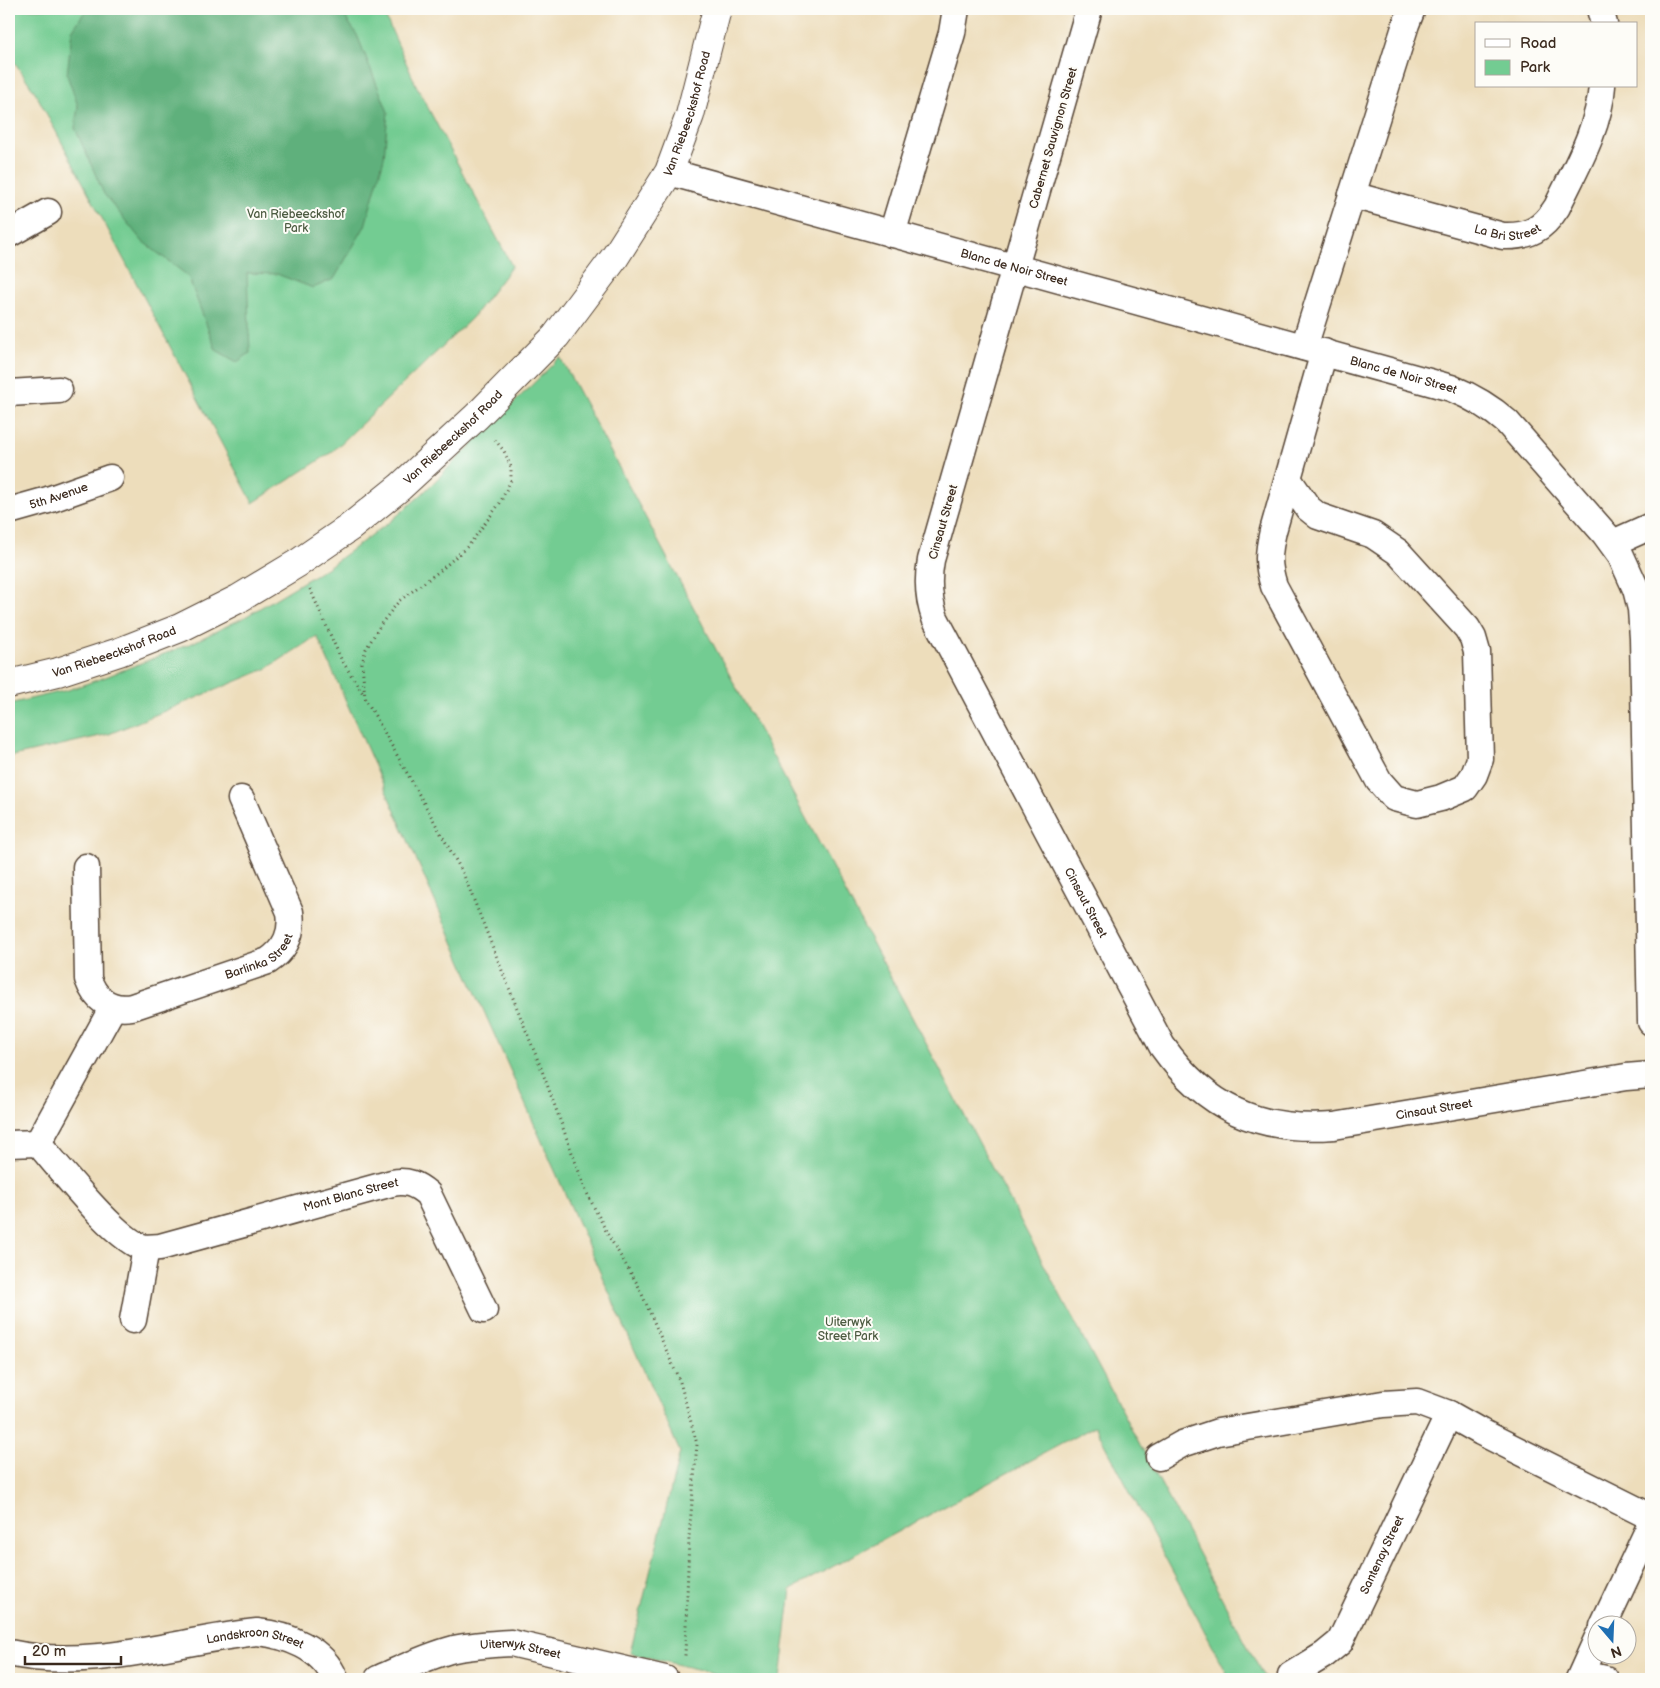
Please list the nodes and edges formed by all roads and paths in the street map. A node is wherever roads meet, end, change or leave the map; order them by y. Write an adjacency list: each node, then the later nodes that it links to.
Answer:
1 (717, 9): 8 (street, Van Riebeeckshof Road)
2 (956, 9): 12 (street)
3 (1090, 9): 13 (street, Cabernet Sauvignon Street)
4 (1412, 9): 9 (street)
5 (1600, 9): 6 (street)
6 (1603, 22)
7 (1602, 88): 9 (street, La Bri Street)
8 (669, 172): 12 (street, Blanc de Noir Street); 17 (street, Van Riebeeckshof Road)
9 (1352, 195): 14 (street)
10 (48, 212): 11 (street)
11 (9, 234)
12 (892, 234): 13 (street, Blanc de Noir Street)
13 (1016, 267): 14 (street, Blanc de Noir Street); 30 (street, Cinsaut Street)
14 (1314, 350): 19 (street); 22 (street, Blanc de Noir Street)
15 (59, 390): 16 (street)
16 (9, 393)
17 (477, 416): 23 (street, Van Riebeeckshof Road); 25 (path)
18 (110, 478): 20 (street, 5th Avenue)
19 (1288, 480): 19 (street)
20 (9, 511)
21 (1651, 526): 22 (street)
22 (1612, 543): 29 (street, Blanc de Noir Street)
23 (298, 563): 24 (street, Van Riebeeckshof Road); 25 (path)
24 (9, 684)
25 (365, 698): 42 (path)
26 (241, 799): 28 (street, Barlinka Street)
27 (86, 867): 28 (street)
28 (113, 1007): 31 (street)
29 (1651, 1022)
30 (1651, 1075)
31 (38, 1143): 32 (street); 33 (street)
32 (9, 1144)
33 (146, 1248): 34 (street, Mont Blanc Street); 35 (street)
34 (484, 1310)
35 (133, 1320)
36 (1449, 1414): 37 (street); 38 (street); 43 (street, Santenay Street)
37 (1160, 1457)
38 (1651, 1517)
39 (1651, 1524): 40 (street)
40 (1608, 1616)
41 (9, 1653): 44 (street, Landskroon Street)
42 (684, 1660)
43 (1291, 1675)
44 (335, 1679)
45 (378, 1679): 46 (street, Uiterwyk Street)
46 (665, 1679)

